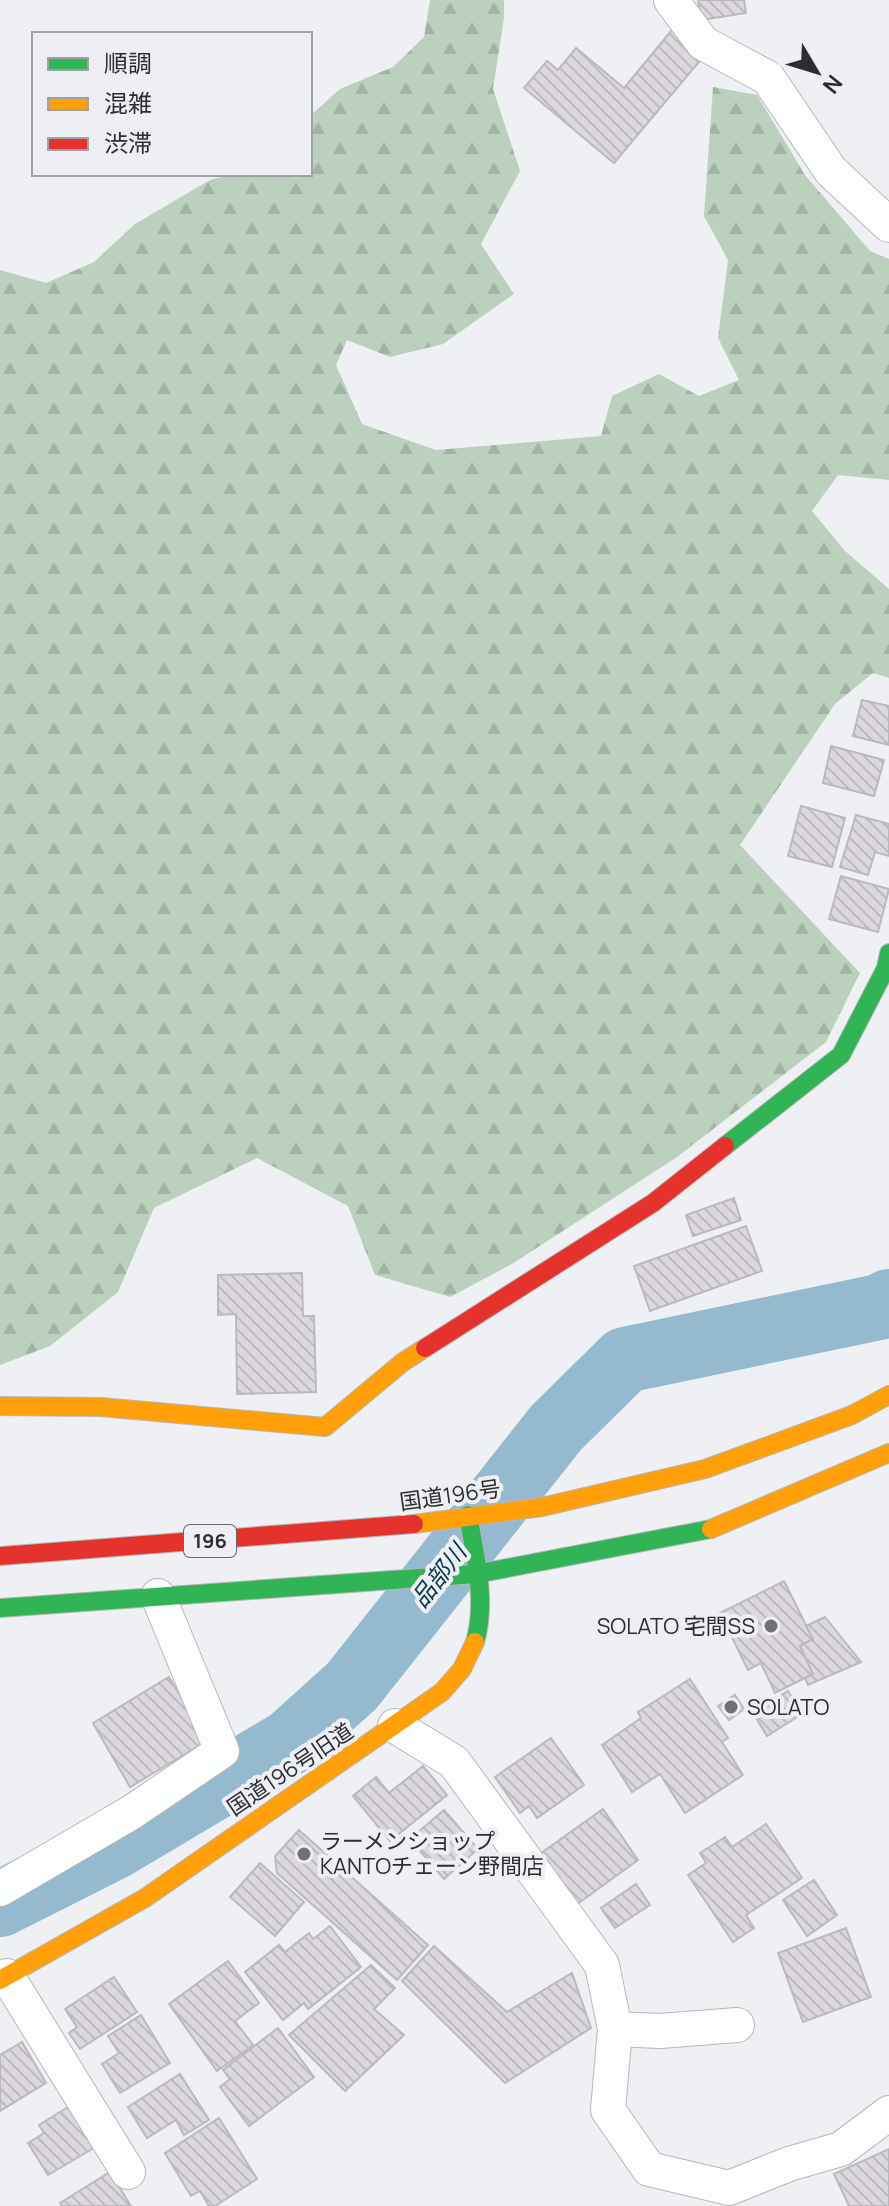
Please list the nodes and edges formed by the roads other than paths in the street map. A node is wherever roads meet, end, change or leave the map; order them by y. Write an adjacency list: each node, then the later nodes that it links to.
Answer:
1 (671, 0): 2 (street)
2 (889, 225)
3 (889, 953): 5 (main road)
4 (889, 1395): 7 (main road, 国道196号 / 196)
5 (0, 1406)
6 (889, 1453): 9 (main road)
7 (468, 1515): 8 (main road, 国道196号 / 196); 9 (main road, 国道196号旧道)
8 (0, 1556)
9 (483, 1578): 10 (main road); 12 (main road, 国道196号旧道)
10 (158, 1596): 11 (main road); 13 (street)
11 (0, 1608)
12 (395, 1726): 14 (main road, 国道196号旧道); 16 (street)
13 (0, 1889)
14 (4, 1978): 18 (street)
15 (737, 2025): 16 (street)
16 (615, 2029): 19 (street)
17 (889, 2113): 19 (street)
18 (128, 2172)
19 (715, 2196)

